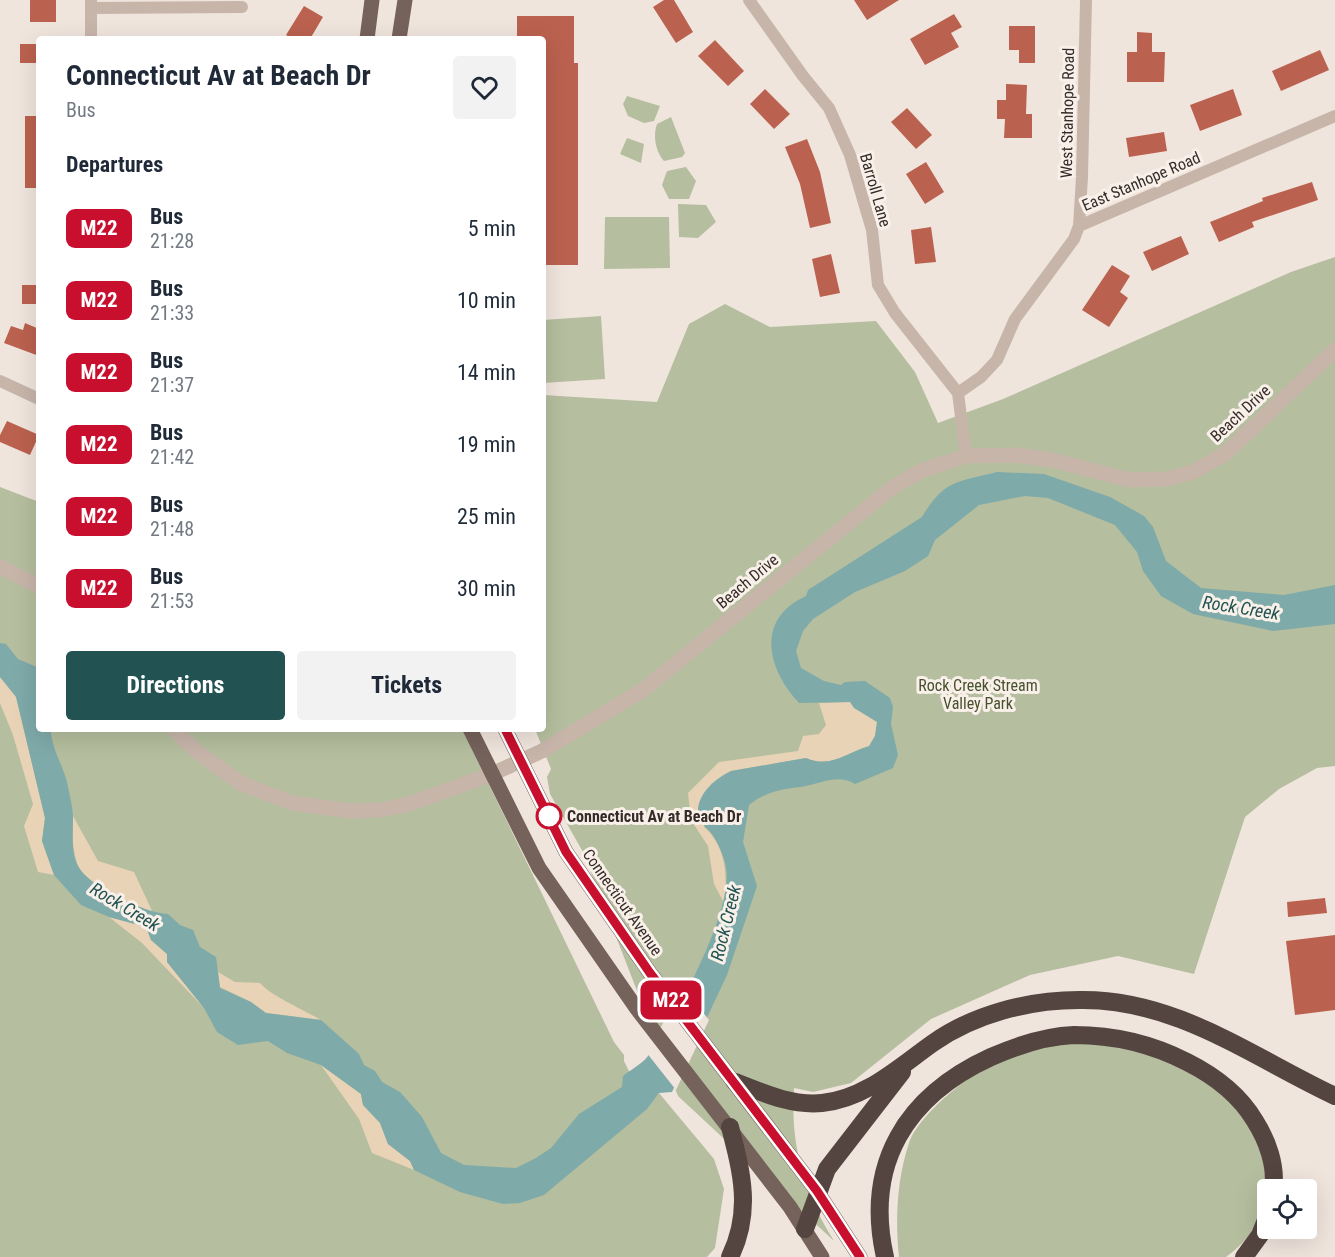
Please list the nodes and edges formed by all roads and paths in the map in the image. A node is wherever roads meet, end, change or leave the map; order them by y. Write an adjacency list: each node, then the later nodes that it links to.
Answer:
1 (372, 0): 8 (main road)
2 (405, 0): 9 (main road)
3 (749, 0): 14 (street, Barroll Lane)
4 (1086, 0): 11 (street, West Stanhope Road)
5 (91, 4): 6 (street); 7 (street)
6 (242, 7)
7 (91, 36)
8 (367, 36)
9 (399, 36)
10 (1335, 116): 11 (street, East Stanhope Road)
11 (1079, 226): 14 (street, East Stanhope Road)
12 (1335, 350): 16 (street, Beach Drive)
13 (0, 381): 15 (street)
14 (958, 393): 16 (street)
15 (36, 398)
16 (966, 456): 22 (street, Beach Drive)
17 (0, 567): 18 (street)
18 (36, 585)
19 (177, 732): 23 (street, Beach Drive)
20 (471, 732): 23 (main road)
21 (506, 732): 22 (main road, Connecticut Avenue)
22 (521, 761): 23 (street, Beach Drive); 25 (main road, Connecticut Avenue)
23 (492, 774): 27 (main road)
24 (913, 1060): 25 (highway); 26 (highway); 29 (highway)
25 (735, 1082): 29 (main road, Connecticut Avenue)
26 (1335, 1096)
27 (730, 1127): 30 (main road); 32 (highway)
28 (1272, 1179): 35 (highway)
29 (817, 1191): 30 (highway); 34 (main road, Connecticut Avenue)
30 (805, 1229): 33 (main road)
31 (1257, 1239): 36 (highway)
32 (730, 1257)
33 (822, 1257)
34 (860, 1257)
35 (885, 1257)
36 (1244, 1257)

